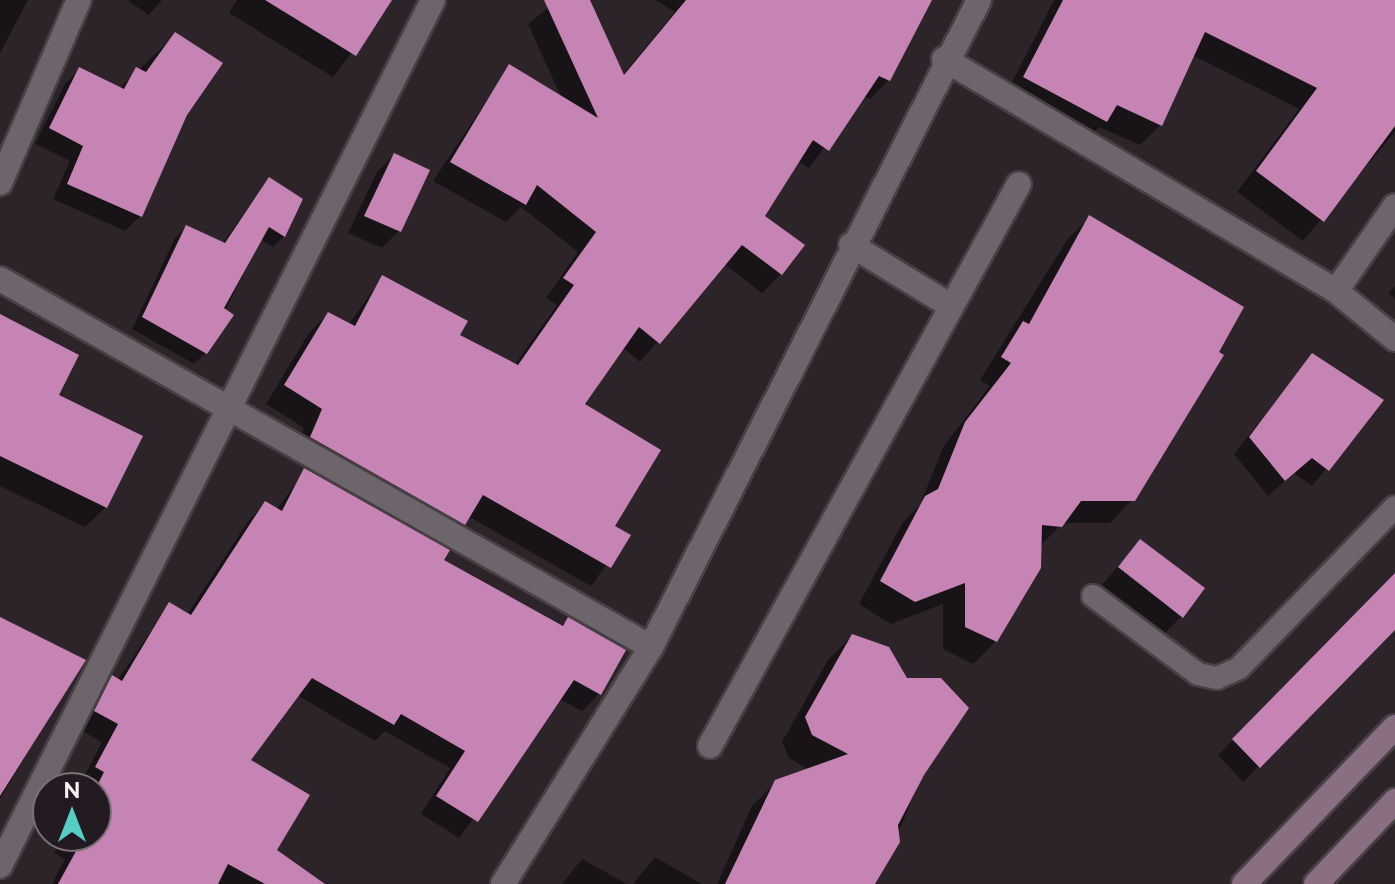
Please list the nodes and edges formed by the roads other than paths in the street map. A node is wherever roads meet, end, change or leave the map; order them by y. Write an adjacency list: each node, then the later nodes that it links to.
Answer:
1 (79, 0): 5 (street)
2 (433, 0): 13 (street)
3 (979, 0): 4 (street)
4 (944, 59): 8 (street); 10 (street)
5 (0, 183)
6 (1019, 184): 11 (street)
7 (1395, 206): 10 (street)
8 (851, 245): 11 (street); 16 (street)
9 (0, 279): 13 (street)
10 (1336, 291): 12 (street)
11 (951, 306): 18 (street)
12 (1395, 339)
13 (232, 412): 16 (street); 20 (street)
14 (1395, 507): 15 (lane)
15 (1093, 596)
16 (651, 647): 21 (street)
17 (1395, 727): 22 (main road)
18 (710, 746)
19 (1395, 801): 23 (main road)
20 (0, 866)
21 (503, 884)
22 (1244, 884)
23 (1316, 884)

